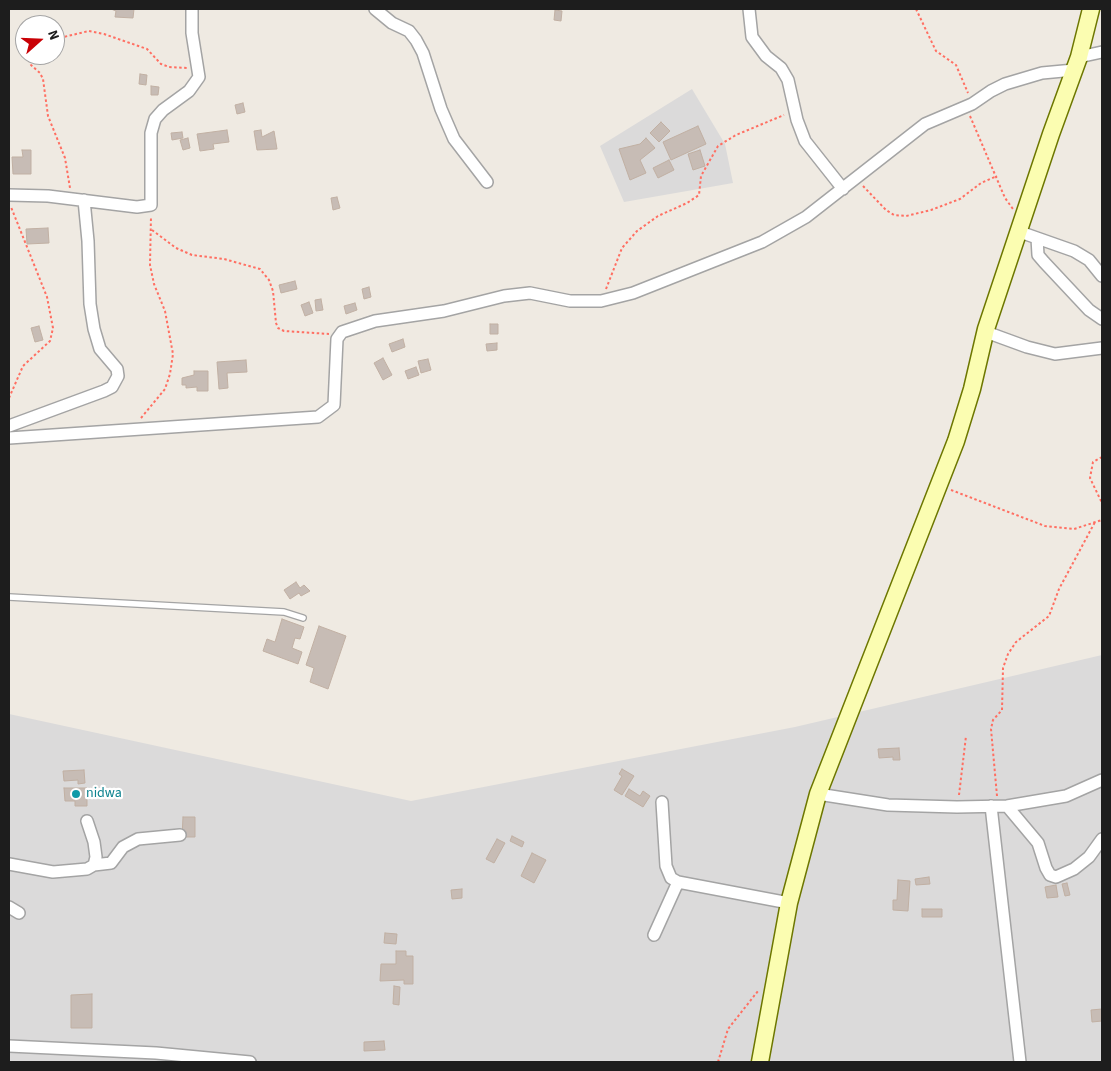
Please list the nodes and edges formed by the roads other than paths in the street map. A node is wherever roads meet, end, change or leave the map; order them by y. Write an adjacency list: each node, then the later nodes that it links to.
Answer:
1 (192, 9): 10 (street)
2 (375, 9): 7 (street)
3 (749, 9): 8 (street)
4 (1091, 9): 6 (street)
5 (1102, 52): 6 (street)
6 (1077, 63): 8 (street); 11 (street)
7 (487, 182)
8 (843, 189): 18 (street)
9 (9, 195): 10 (street)
10 (84, 200): 17 (street)
11 (1022, 226): 12 (street); 15 (street)
12 (1037, 238): 13 (street); 14 (street)
13 (1102, 276)
14 (1102, 319)
15 (986, 332): 16 (street); 22 (street)
16 (1102, 348)
17 (9, 426)
18 (9, 438)
19 (9, 598): 20 (lane)
20 (303, 618)
21 (1102, 780): 24 (street)
22 (818, 794): 24 (street); 31 (street)
23 (662, 802): 30 (street)
24 (999, 806): 27 (street); 36 (street)
25 (87, 821): 29 (street)
26 (180, 835): 29 (street)
27 (1102, 839)
28 (9, 864): 29 (street)
29 (94, 865)
30 (678, 882): 31 (street); 32 (street)
31 (789, 903): 35 (street)
32 (654, 935)
33 (9, 1046): 34 (street)
34 (250, 1062)
35 (760, 1062)
36 (1020, 1062)

